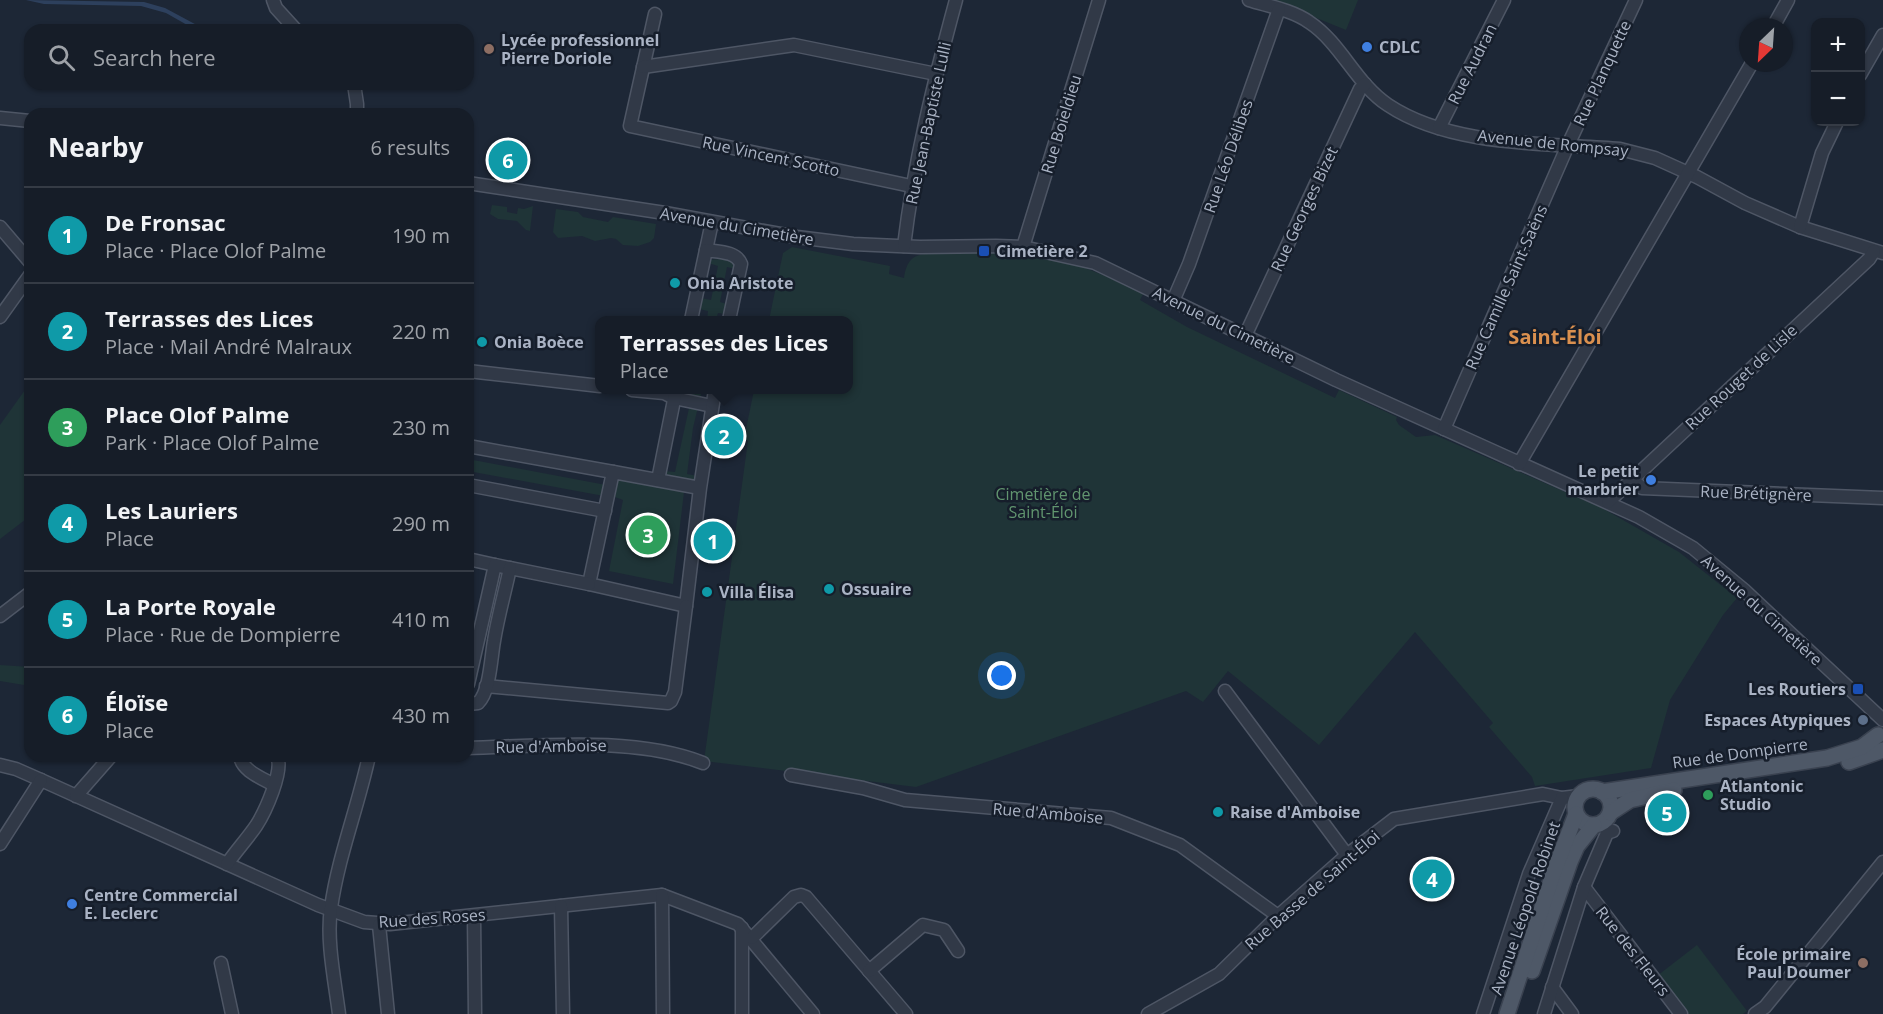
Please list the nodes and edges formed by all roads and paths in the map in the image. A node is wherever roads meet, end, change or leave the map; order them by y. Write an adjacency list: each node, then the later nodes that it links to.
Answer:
1 (273, 0): 11 (street)
2 (956, 0): 16 (street, Rue Jean-Baptiste Lulli)
3 (1099, 0): 32 (street, Rue Boieldieu)
4 (1249, 0): 8 (street, Avenue de Rompsay)
5 (1504, 0): 23 (street, Rue Audran)
6 (1636, 0): 24 (street, Rue Planquette)
7 (1788, 0): 10 (street)
8 (1279, 9): 17 (street, Avenue de Rompsay); 37 (street, Rue Léo Délibes)
9 (655, 14): 13 (street)
10 (1778, 18)
11 (291, 24)
12 (1883, 35): 15 (street)
13 (643, 67): 16 (street); 27 (street, Rue Vincent Scotto)
14 (1747, 72): 25 (street)
15 (1862, 72)
16 (936, 74): 27 (street, Rue Jean-Baptiste Lulli)
17 (1365, 84): 23 (street, Avenue de Rompsay); 41 (street, Rue Georges Bizet)
18 (355, 90): 19 (street)
19 (357, 108)
20 (0, 118): 21 (street)
21 (24, 120)
22 (1835, 126): 30 (street)
23 (1439, 128): 24 (street, Avenue de Rompsay)
24 (1568, 145): 25 (street, Avenue de Rompsay); 47 (street, Rue Camille Saint-Saëns)
25 (1690, 174): 30 (street, Avenue de Rompsay); 49 (street)
26 (474, 184): 28 (street, Avenue du Cimetière)
27 (911, 186): 31 (street, Rue Jean-Baptiste Lulli)
28 (712, 222): 31 (street, Avenue du Cimetière); 33 (street)
29 (0, 227): 35 (street)
30 (1800, 227): 34 (street, Avenue de Rompsay)
31 (904, 246): 32 (street, Avenue du Cimetière)
32 (1023, 247): 37 (street, Avenue du Cimetière)
33 (706, 250): 38 (street); 39 (street)
34 (1878, 252): 51 (street, Rue Rouget de Lisle)
35 (24, 255)
36 (24, 283): 40 (street)
37 (1173, 301): 41 (street, Avenue du Cimetière)
38 (692, 316)
39 (730, 316)
40 (0, 317)
41 (1245, 336): 47 (street, Avenue du Cimetière)
42 (474, 372): 43 (street)
43 (595, 385)
44 (675, 394): 46 (street); 52 (street)
45 (714, 394): 46 (street)
46 (712, 406): 54 (street)
47 (1444, 429): 49 (street, Avenue du Cimetière)
48 (474, 447): 50 (street)
49 (1519, 464): 56 (street, Avenue du Cimetière)
50 (613, 472): 52 (street); 57 (street)
51 (1632, 479): 55 (street, Rue Brétignère); 56 (street, Rue Rouget de Lisle)
52 (658, 480): 54 (street)
53 (474, 486): 57 (street)
54 (700, 488): 63 (street)
55 (1883, 498)
56 (1608, 502): 69 (street, Avenue du Cimetière)
57 (605, 511): 61 (street)
58 (474, 560): 59 (street)
59 (495, 565): 60 (street); 65 (street)
60 (510, 568): 61 (street); 66 (street)
61 (589, 584): 63 (street)
62 (24, 598): 64 (street)
63 (686, 606): 66 (street)
64 (0, 616)
65 (474, 658)
66 (486, 686): 68 (street)
67 (1225, 691): 88 (street)
68 (474, 703)
69 (1882, 736): 80 (main road, Rue de Dompierre); 84 (main road, Rue de Dompierre)
70 (474, 748): 75 (street, Rue d'Amboise)
71 (106, 762): 81 (street)
72 (242, 762): 79 (street)
73 (278, 762): 79 (street)
74 (367, 762): 94 (street)
75 (703, 762)
76 (0, 765): 78 (street, Rue des Roses)
77 (791, 775): 96 (street, Rue d'Amboise)
78 (41, 780): 81 (street, Rue des Roses); 87 (street)
79 (274, 785): 90 (street)
80 (1602, 792): 83 (main road); 84 (main road)
81 (76, 796): 90 (street, Rue des Roses)
82 (1562, 798): 83 (street, Rue Basse de Saint-Éloi); 88 (street, Rue Basse de Saint-Éloi); 114 (street, Avenue Léopold Robinet)
83 (1576, 807): 85 (main road); 115 (main road, Avenue Léopold Robinet)
84 (1610, 813): 85 (main road)
85 (1594, 825): 116 (main road, Avenue Léopold Robinet)
86 (1613, 831): 91 (street)
87 (0, 844)
88 (1347, 855): 96 (street, Rue Basse de Saint-Éloi)
89 (1883, 862): 120 (street)
90 (226, 864): 94 (street, Rue des Roses)
91 (1584, 887): 103 (street); 119 (street, Rue des Fleurs)
92 (662, 895): 93 (street, Rue des Roses); 98 (street, Rue des Roses); 109 (street)
93 (561, 906): 95 (street, Rue des Roses); 108 (street)
94 (330, 910): 97 (street, Rue des Roses); 105 (street)
95 (474, 916): 97 (street, Rue des Roses); 107 (street)
96 (1278, 916): 113 (street, Rue Basse de Saint-Éloi)
97 (379, 924): 106 (street)
98 (742, 928): 99 (street, Rue des Roses); 110 (street)
99 (752, 939): 102 (street); 111 (street, Rue des Roses)
100 (958, 951): 102 (street)
101 (221, 963): 104 (street)
102 (869, 971): 112 (street)
103 (1552, 987): 117 (street); 118 (street)
104 (232, 1014)
105 (339, 1014)
106 (388, 1014)
107 (475, 1014)
108 (562, 1014)
109 (663, 1014)
110 (742, 1014)
111 (813, 1014)
112 (906, 1014)
113 (1148, 1014)
114 (1483, 1014)
115 (1507, 1014)
116 (1518, 1014)
117 (1544, 1014)
118 (1572, 1014)
119 (1682, 1014)
120 (1755, 1014)

